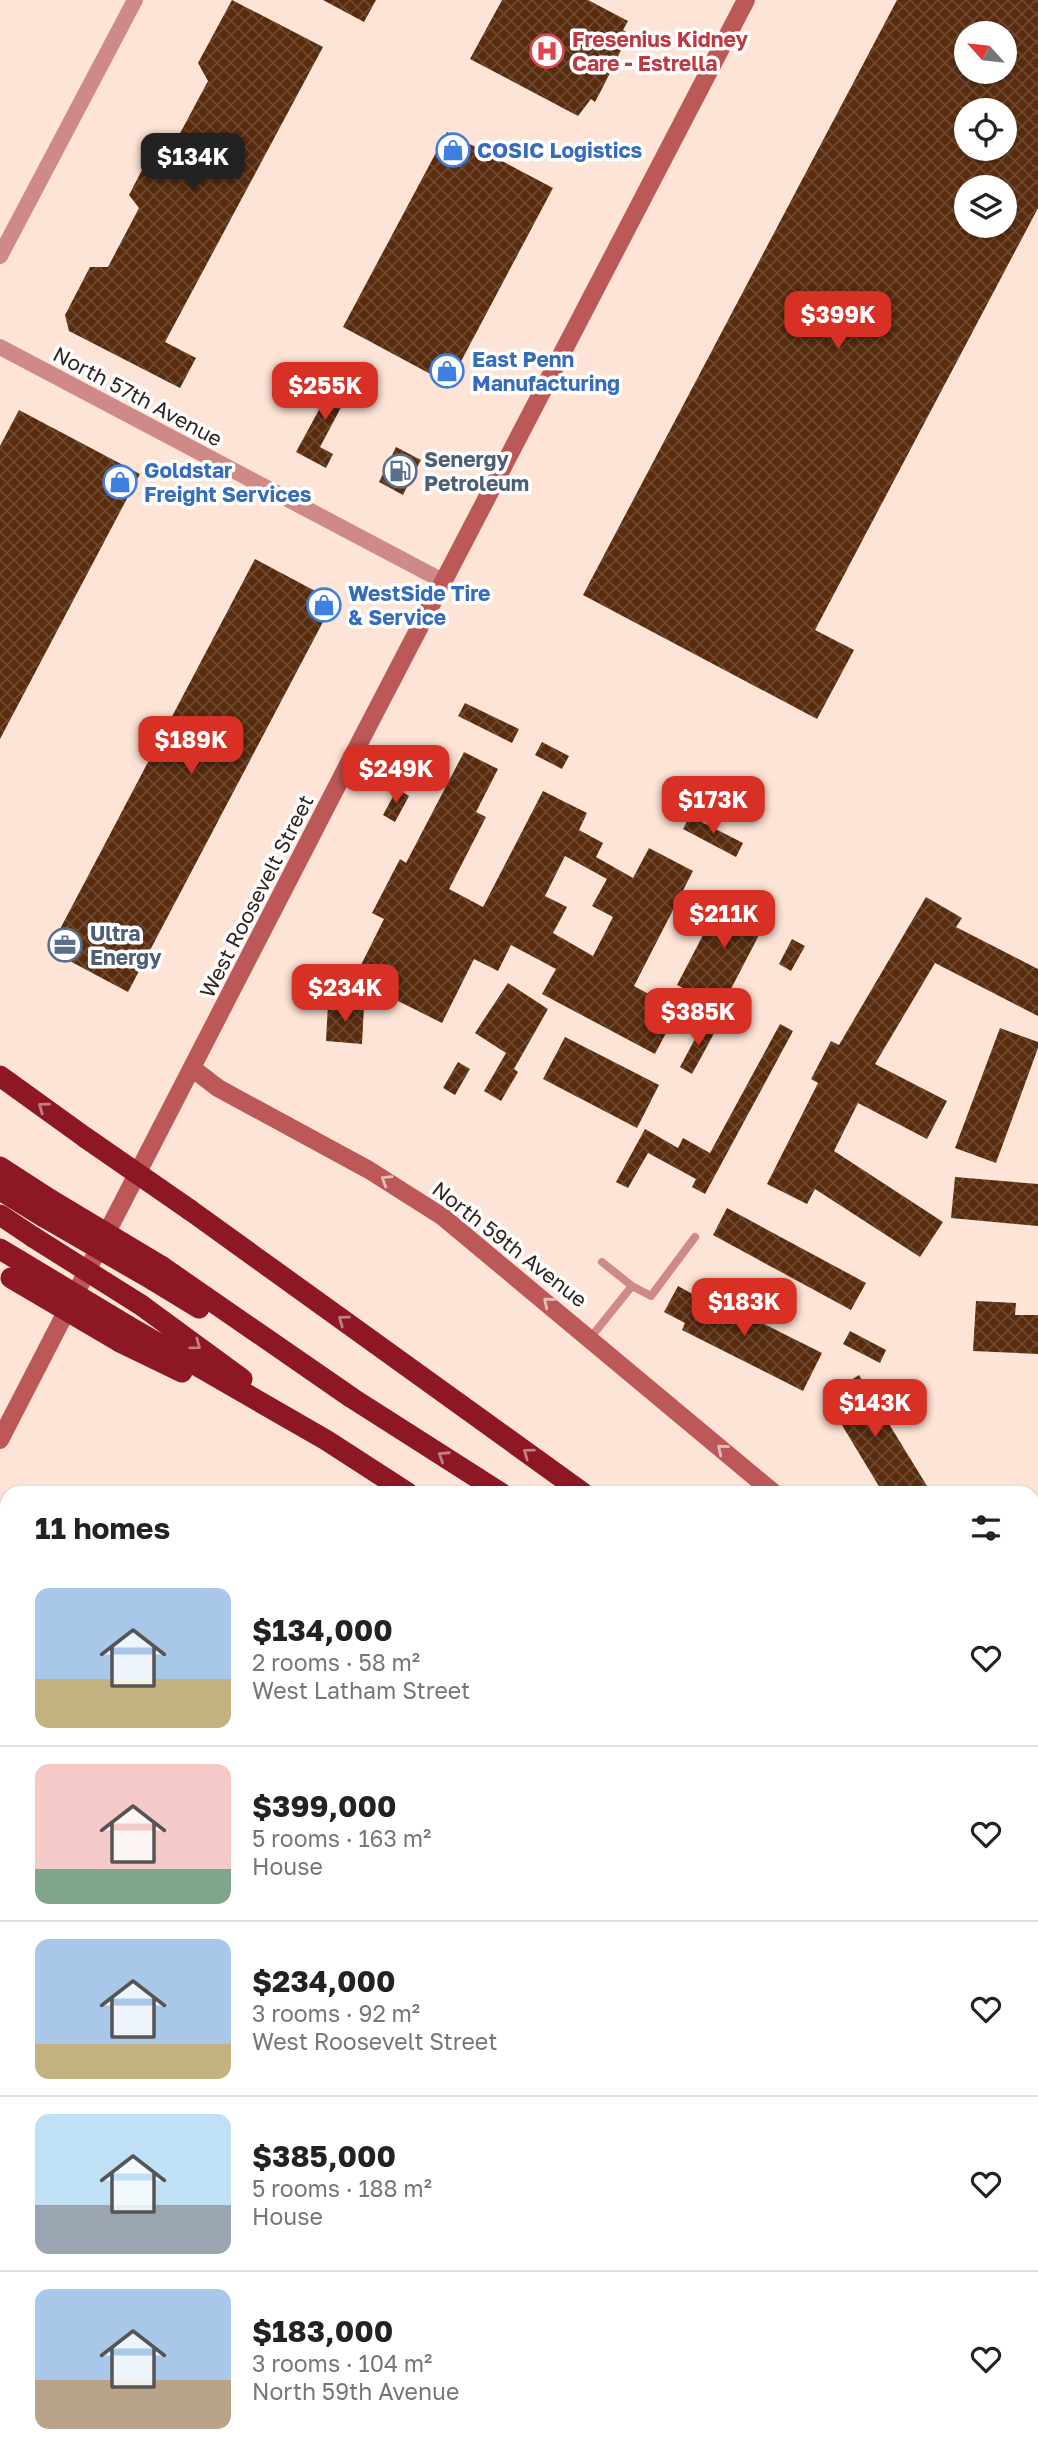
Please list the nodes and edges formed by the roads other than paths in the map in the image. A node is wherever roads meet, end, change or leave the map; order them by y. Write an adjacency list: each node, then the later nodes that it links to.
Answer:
1 (135, 0): 3 (street)
2 (746, 0): 5 (street, West Roosevelt Street)
3 (0, 256)
4 (0, 346): 5 (street, North 57th Avenue)
5 (441, 580): 6 (street, West Roosevelt Street)
6 (192, 1068): 17 (street, North 59th Avenue, one-way to 6); 18 (street, West Roosevelt Street)
7 (0, 1076): 22 (highway, one-way to 7, bridge)
8 (0, 1167): 10 (highway)
9 (0, 1190): 10 (highway)
10 (48, 1208): 21 (highway, one-way to 10, bridge)
11 (0, 1215): 19 (highway, one-way to 19, bridge)
12 (695, 1237): 16 (lane)
13 (0, 1250): 15 (highway)
14 (602, 1262): 16 (lane)
15 (11, 1270): 19 (highway, bridge)
16 (632, 1286): 17 (lane)
17 (591, 1337): 23 (street, North 59th Avenue, one-way to 17)
18 (0, 1440)
19 (326, 1440): 20 (highway)
20 (397, 1486)
21 (490, 1486)
22 (573, 1486)
23 (766, 1486)

